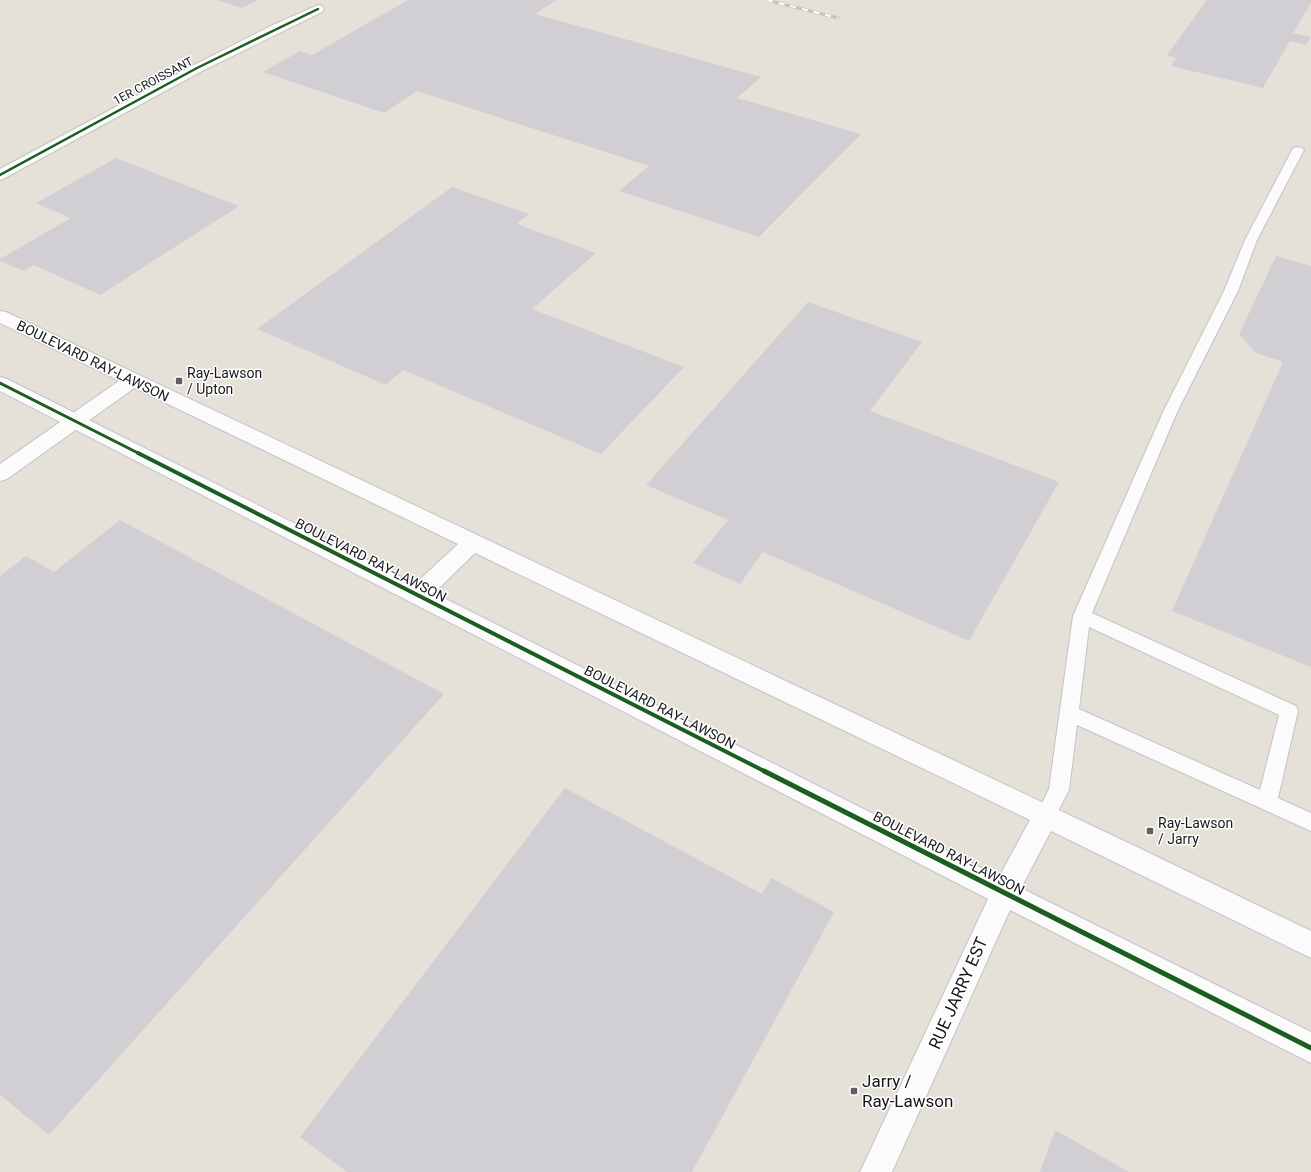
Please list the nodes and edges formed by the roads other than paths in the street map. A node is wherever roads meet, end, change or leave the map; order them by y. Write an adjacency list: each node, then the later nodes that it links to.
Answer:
1 (318, 9): 3 (street, 1ER CROISSANT)
2 (1298, 150): 11 (lane)
3 (0, 175)
4 (0, 316): 5 (street, BOULEVARD RAY-LAWSON)
5 (133, 380): 7 (street); 9 (street, BOULEVARD RAY-LAWSON)
6 (0, 383): 7 (street, BOULEVARD RAY-LAWSON)
7 (75, 420): 8 (street); 10 (street, BOULEVARD RAY-LAWSON)
8 (0, 474)
9 (472, 543): 10 (street); 14 (street, BOULEVARD RAY-LAWSON)
10 (417, 596): 16 (street, BOULEVARD RAY-LAWSON)
11 (1082, 616): 12 (lane); 13 (lane)
12 (1070, 713): 13 (lane); 14 (lane)
13 (1267, 802): 15 (lane)
14 (1045, 817): 16 (street, RUE JARRY EST); 17 (street, BOULEVARD RAY-LAWSON)
15 (1311, 822)
16 (1004, 894): 18 (street, BOULEVARD RAY-LAWSON); 19 (street, RUE JARRY EST)
17 (1311, 944)
18 (1311, 1048)
19 (876, 1172)

